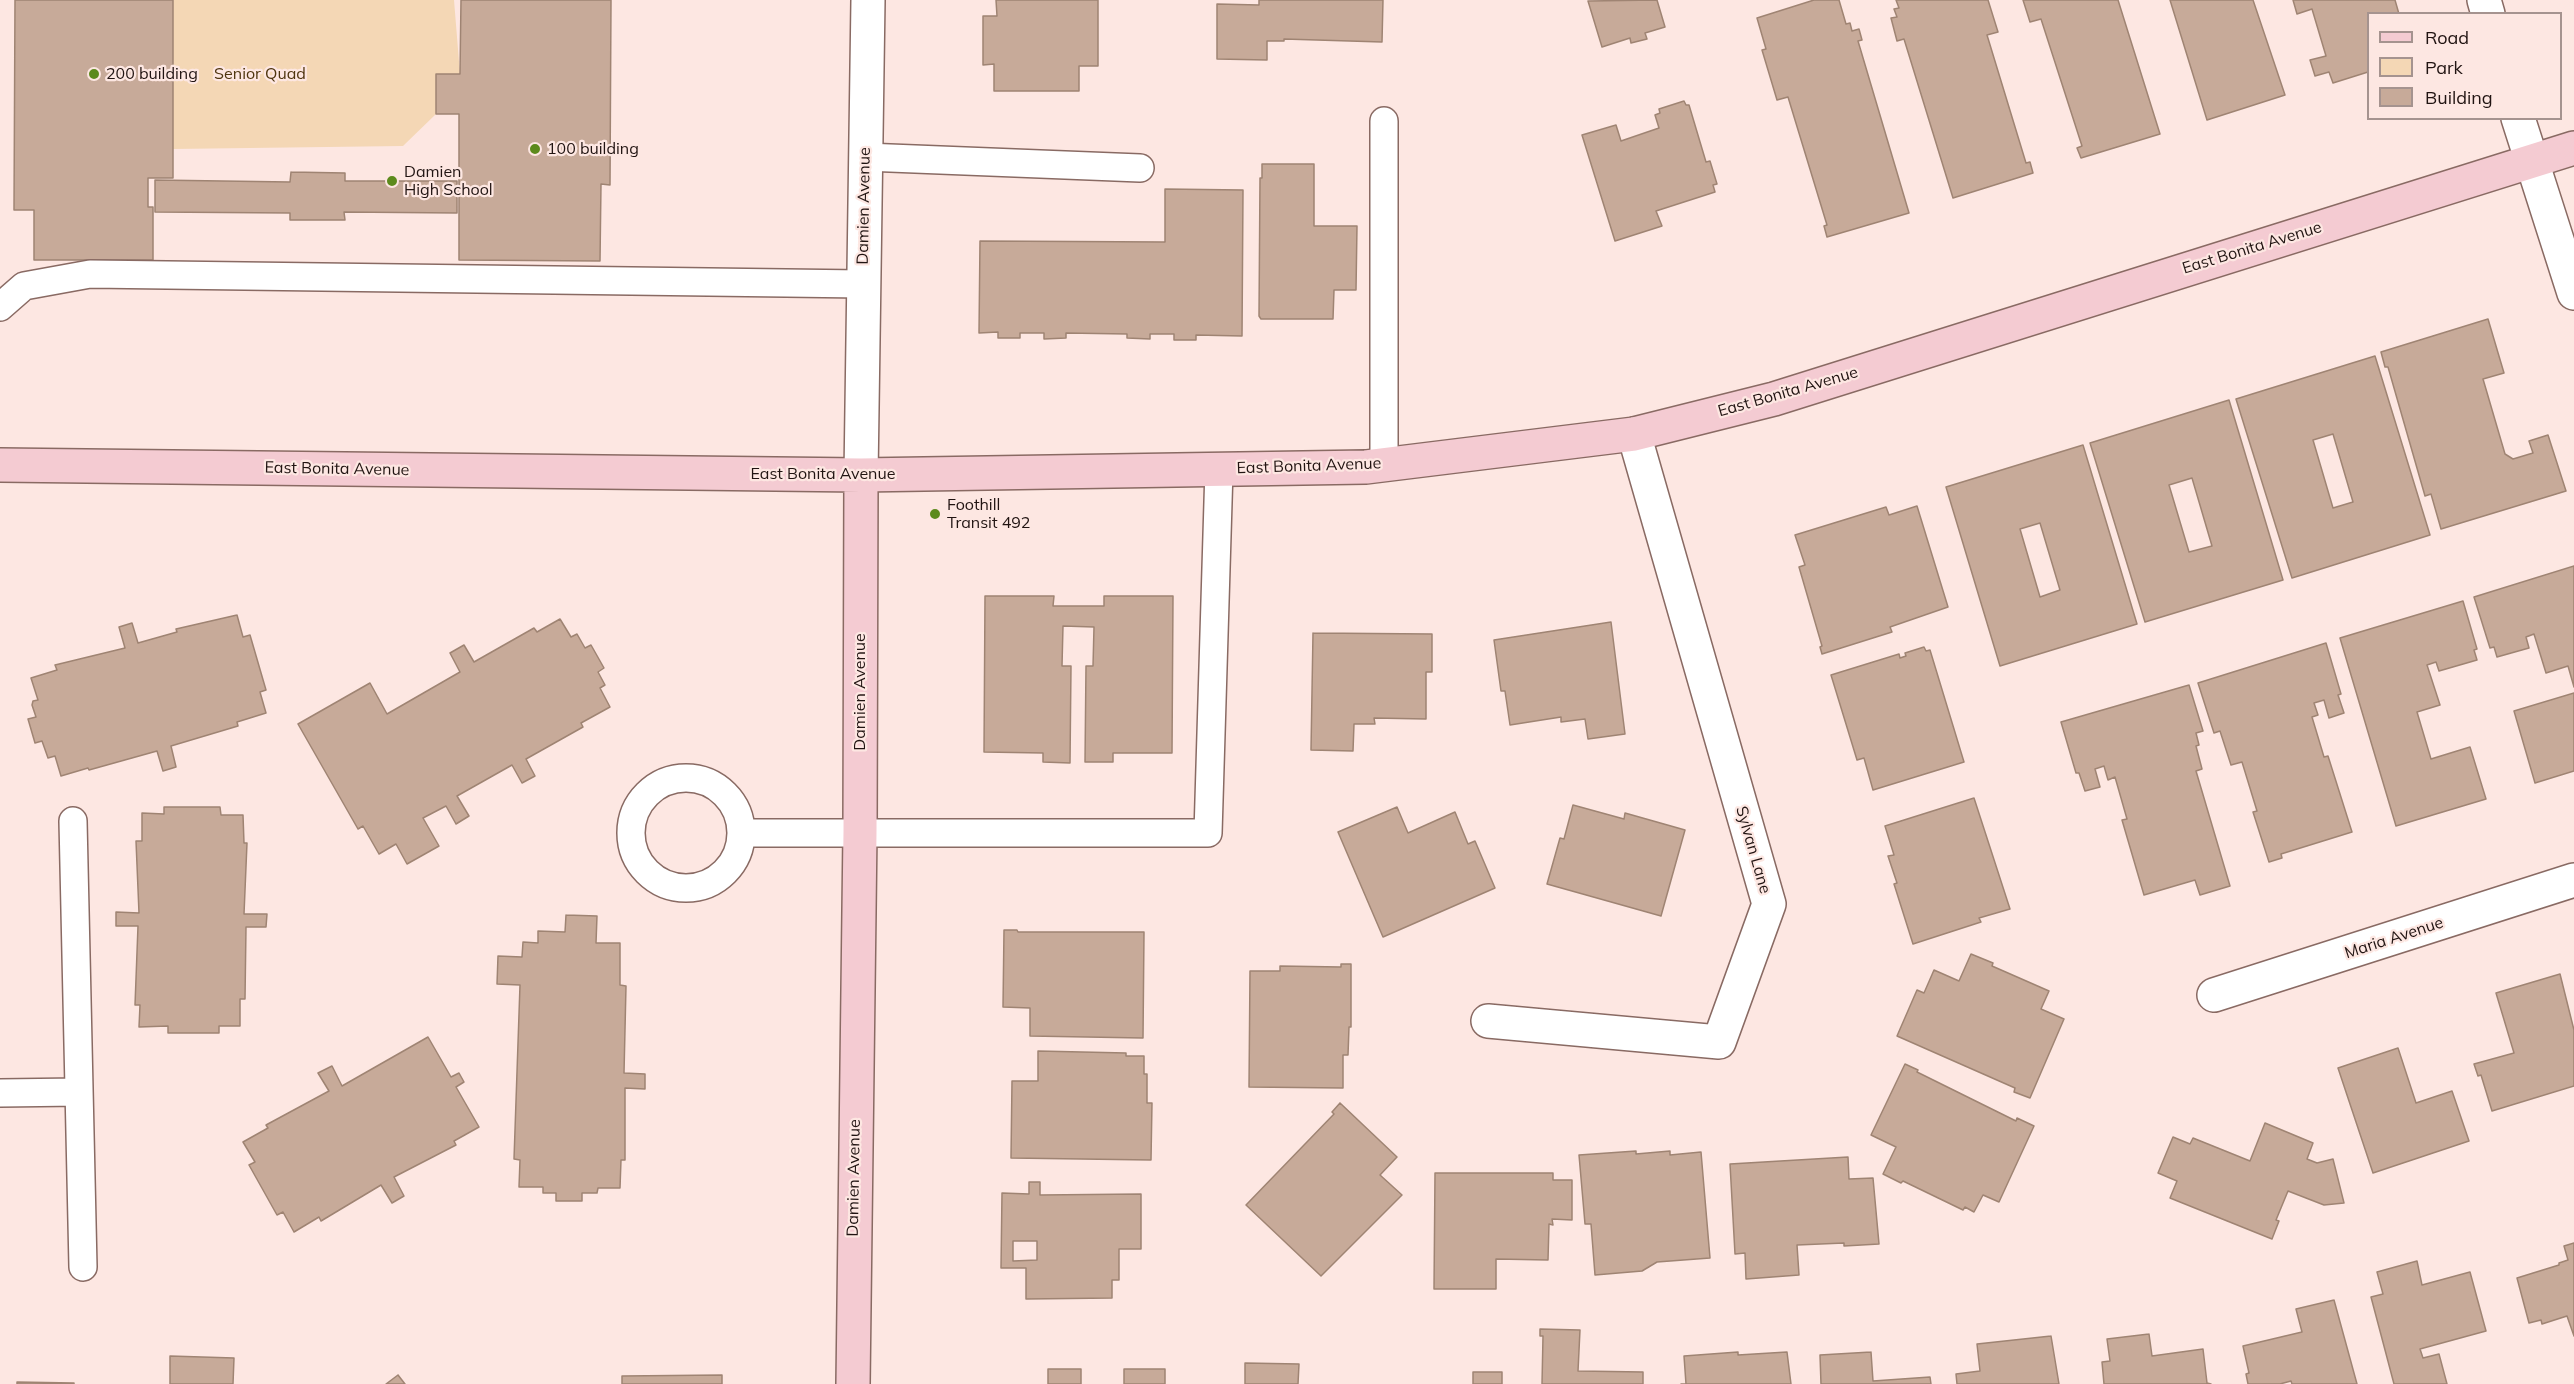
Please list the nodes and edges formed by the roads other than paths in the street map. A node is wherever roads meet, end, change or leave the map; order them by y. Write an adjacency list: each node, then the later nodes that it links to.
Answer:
1 (868, 0): 5 (street, Damien Avenue)
2 (2519, 120): 6 (street)
3 (1384, 121): 12 (lane)
4 (2574, 148): 6 (main road, East Bonita Avenue)
5 (865, 157): 7 (lane); 8 (street, Damien Avenue)
6 (2530, 161): 9 (street); 11 (main road, East Bonita Avenue)
7 (1140, 168)
8 (863, 284): 10 (lane); 15 (street, Damien Avenue)
9 (2574, 293)
10 (0, 307)
11 (1634, 434): 12 (main road, East Bonita Avenue); 21 (street, Sylvan Lane)
12 (1384, 464): 14 (main road, East Bonita Avenue)
13 (0, 465): 15 (main road, East Bonita Avenue)
14 (1219, 469): 15 (main road, East Bonita Avenue); 17 (lane)
15 (861, 475): 17 (main road, Damien Avenue)
16 (73, 821): 22 (lane)
17 (860, 832): 18 (lane); 25 (main road, Damien Avenue)
18 (742, 833): 18 (lane)
19 (2574, 880): 20 (street, Maria Avenue)
20 (2214, 995)
21 (1488, 1021)
22 (79, 1092): 23 (lane); 24 (lane)
23 (0, 1093)
24 (83, 1267)
25 (853, 1384)

